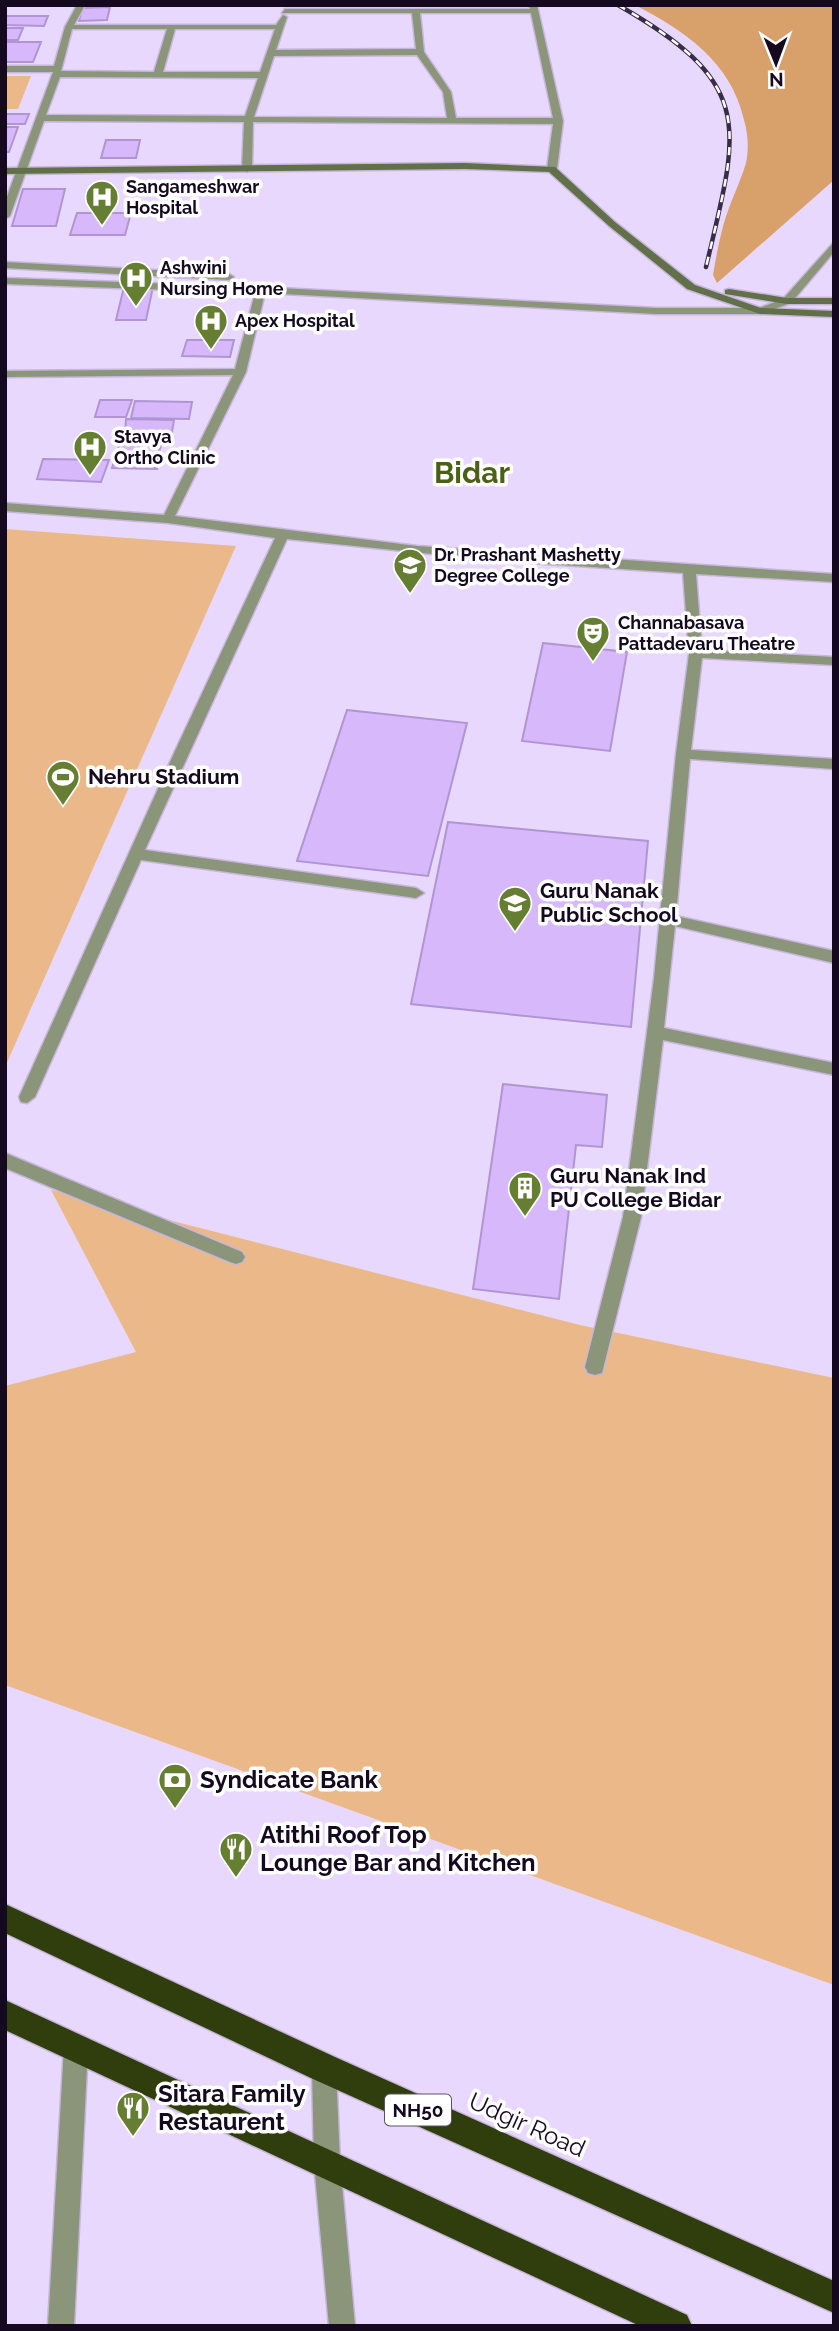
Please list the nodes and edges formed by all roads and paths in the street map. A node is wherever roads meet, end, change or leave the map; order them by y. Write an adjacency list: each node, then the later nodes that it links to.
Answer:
1 (5, 5): 2 (street)
2 (31, 5)
3 (81, 5): 8 (street)
4 (285, 8): 6 (street); 9 (street)
5 (534, 8): 6 (street); 19 (street)
6 (416, 12): 10 (street)
7 (172, 25): 8 (street); 9 (street); 14 (street)
8 (69, 27): 13 (street)
9 (280, 27): 11 (street)
10 (420, 52): 11 (street); 18 (street)
11 (272, 53): 15 (street)
12 (5, 69): 13 (street)
13 (57, 72): 14 (street); 16 (street)
14 (158, 74): 15 (street)
15 (264, 75): 17 (street)
16 (40, 118): 17 (street); 23 (street)
17 (249, 118): 18 (street); 20 (street)
18 (452, 120): 19 (street)
19 (558, 121): 21 (street)
20 (247, 169): 21 (main road); 23 (main road)
21 (551, 169): 28 (main road)
22 (5, 171): 23 (main road)
23 (19, 171): 24 (street)
24 (5, 216)
25 (834, 245): 31 (street)
26 (5, 265): 33 (street)
27 (5, 281): 29 (street)
28 (691, 287): 30 (main road); 33 (main road)
29 (261, 290): 34 (street); 36 (street)
30 (757, 296): 31 (main road); 33 (street)
31 (788, 301): 32 (main road); 34 (street)
32 (834, 301)
33 (736, 303): 34 (main road)
34 (761, 311): 35 (main road)
35 (834, 314)
36 (240, 372): 37 (street); 39 (street)
37 (5, 374)
38 (5, 507): 39 (street)
39 (168, 519): 40 (street)
40 (282, 537): 41 (street); 47 (street)
41 (690, 570): 42 (street); 43 (street)
42 (834, 578)
43 (696, 654): 44 (street); 45 (street)
44 (834, 662)
45 (682, 754): 46 (street); 49 (street)
46 (834, 764)
47 (136, 854): 48 (street); 53 (street)
48 (416, 893)
49 (667, 919): 50 (street); 51 (street)
50 (834, 957)
51 (655, 1032): 52 (street); 56 (street)
52 (834, 1069)
53 (27, 1097)
54 (5, 1160): 55 (street)
55 (236, 1257)
56 (595, 1367)
57 (5, 1918): 60 (highway, Udgir Road / NH50)
58 (5, 2015): 59 (highway)
59 (76, 2047): 61 (highway); 63 (street)
60 (324, 2068): 61 (street); 62 (highway, Udgir Road / NH50)
61 (327, 2163): 64 (street); 65 (highway)
62 (834, 2297)
63 (61, 2326)
64 (342, 2326)
65 (676, 2326)

